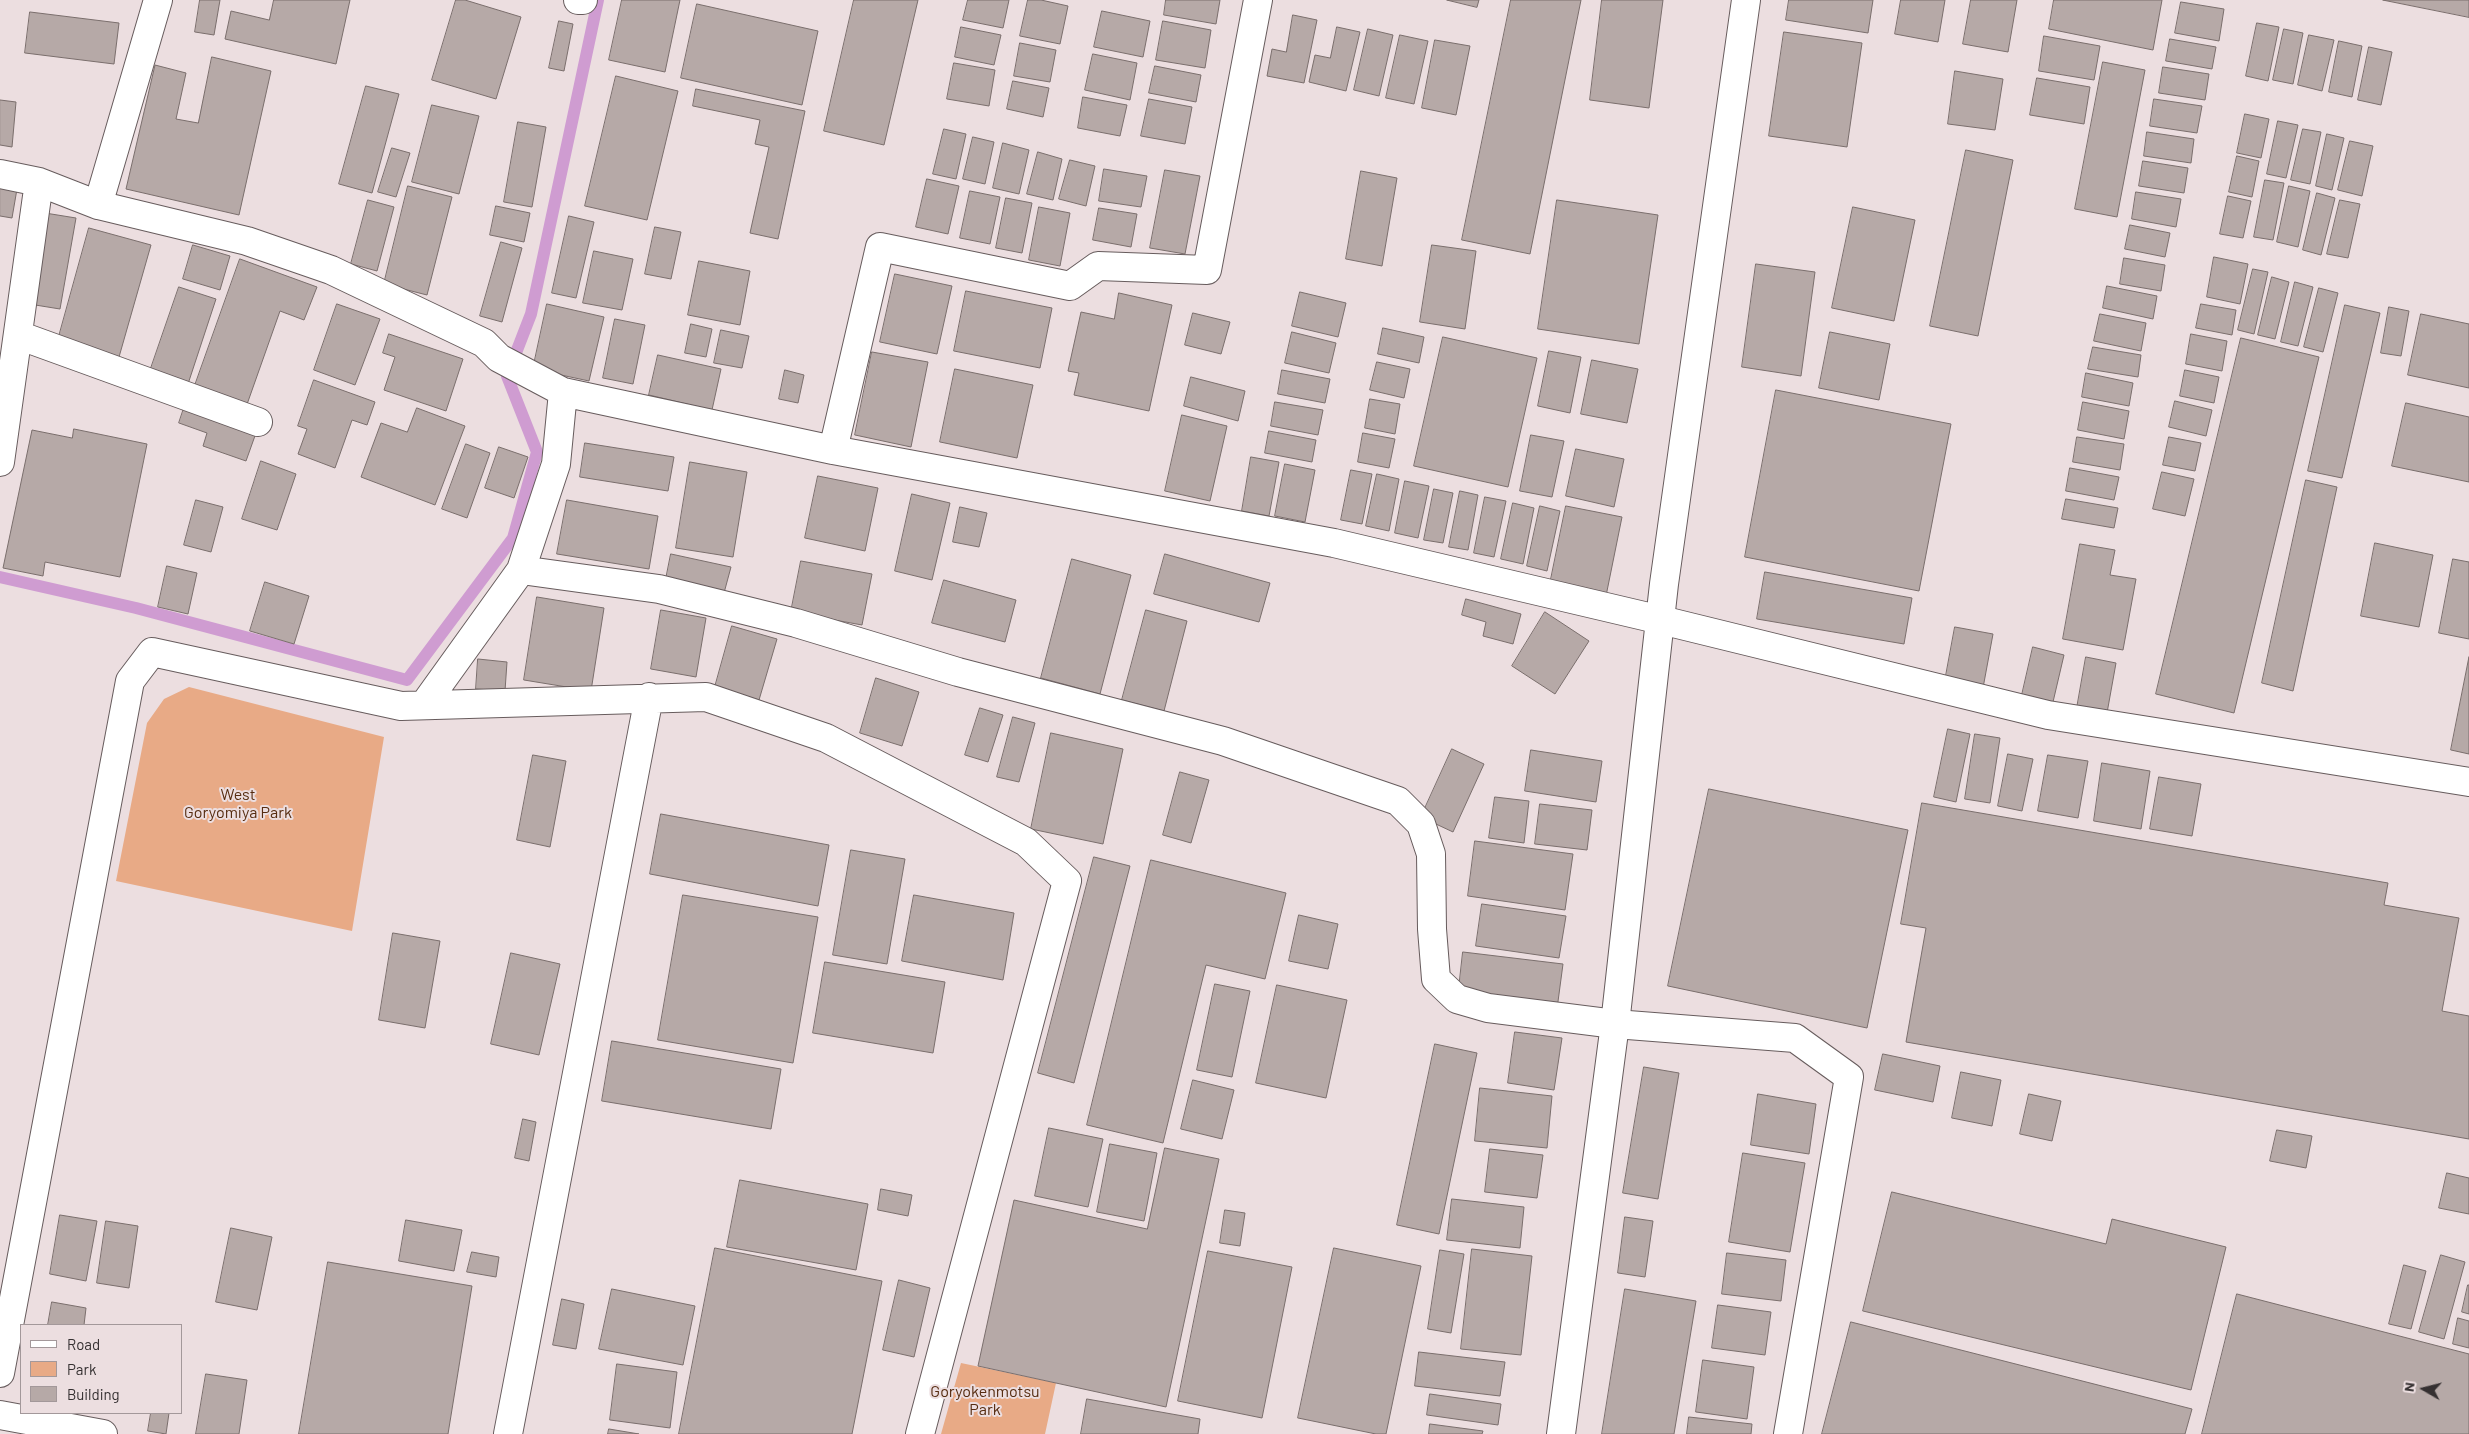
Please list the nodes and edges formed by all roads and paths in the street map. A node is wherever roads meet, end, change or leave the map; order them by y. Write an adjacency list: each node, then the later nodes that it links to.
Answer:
1 (158, 0): 8 (street)
2 (578, 0): 3 (street)
3 (583, 0)
4 (1258, 0): 12 (street)
5 (1746, 0): 15 (street)
6 (0, 174): 7 (street)
7 (39, 182): 8 (street); 9 (street)
8 (98, 205): 10 (street)
9 (18, 335): 11 (street); 13 (street)
10 (563, 392): 12 (street); 14 (street)
11 (258, 422)
12 (833, 450): 15 (street)
13 (0, 462)
14 (521, 570): 17 (street); 19 (street)
15 (1661, 620): 18 (street); 19 (street)
16 (649, 697): 17 (street); 23 (street); 24 (street)
17 (424, 705): 20 (street)
18 (2469, 782)
19 (1615, 1024): 25 (street); 26 (street)
20 (0, 1373)
21 (0, 1415): 22 (street)
22 (103, 1434)
23 (508, 1434)
24 (920, 1434)
25 (1561, 1434)
26 (1788, 1434)

